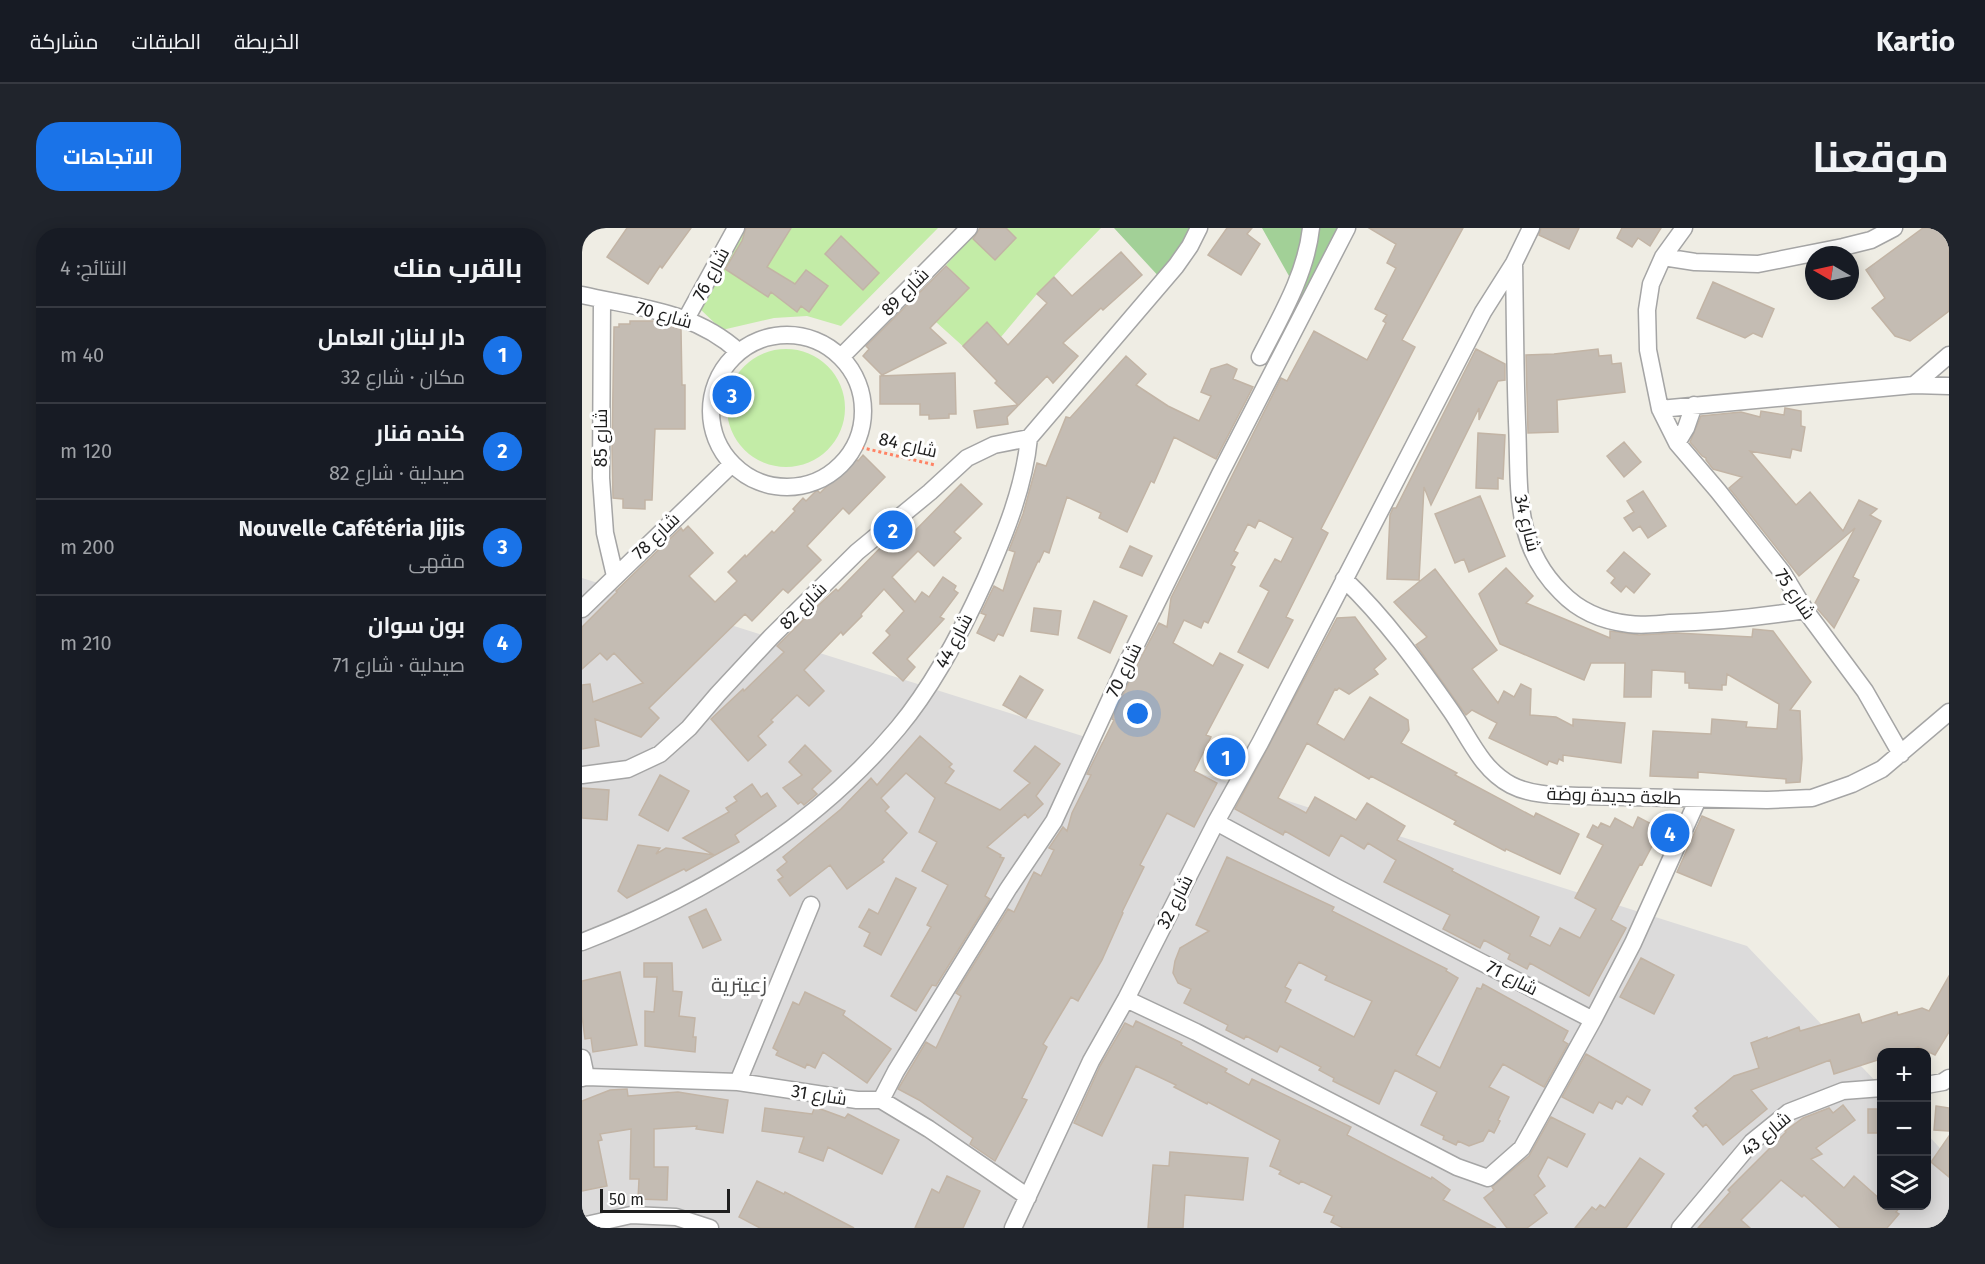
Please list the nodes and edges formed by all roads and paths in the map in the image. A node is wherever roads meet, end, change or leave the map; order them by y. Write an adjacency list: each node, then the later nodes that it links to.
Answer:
1 (736, 228): 13 (street, شارع 76)
2 (969, 228): 16 (street, شارع 89)
3 (1199, 228): 22 (street)
4 (1311, 228): 17 (street)
5 (1347, 228): 46 (street, شارع 70)
6 (1531, 228): 10 (street, شارع 34)
7 (1684, 228): 9 (street, شارع 75)
8 (1894, 228): 9 (street)
9 (1663, 257): 21 (street, شارع 75)
10 (1514, 263): 28 (street, شارع 34); 30 (street, شارع 34)
11 (582, 295): 12 (street, شارع 70)
12 (602, 300): 13 (street, شارع 70); 27 (street, شارع 85)
13 (686, 319): 14 (street, شارع 70)
14 (739, 352): 16 (street); 25 (street)
15 (1949, 355): 18 (street)
16 (841, 357): 24 (street)
17 (1260, 357)
18 (1914, 385): 19 (street); 20 (street)
19 (1949, 386)
20 (1694, 405): 21 (street); 23 (street)
21 (1660, 409): 23 (street, شارع 75)
22 (1029, 438): 26 (street, شارع 82); 37 (street, شارع 44)
23 (1677, 443): 30 (street, شارع 75)
24 (855, 446): 25 (street); 26 (path, شارع 84)
25 (732, 464): 27 (street, شارع 78)
26 (954, 470): 33 (street, شارع 82)
27 (615, 576): 29 (street, شارع 78)
28 (1344, 579): 34 (street, طلعة جديدة روضة); 35 (street, شارع 32)
29 (582, 609)
30 (1805, 610): 32 (street, شارع 75)
31 (1949, 711): 32 (street, طلعة جديدة روضة)
32 (1901, 754): 34 (street, طلعة جديدة روضة)
33 (582, 776)
34 (1698, 799): 39 (street)
35 (1216, 822): 38 (street, شارع 32); 39 (street, شارع 71)
36 (811, 905): 43 (street)
37 (582, 942)
38 (1126, 999): 39 (street); 47 (street, شارع 32)
39 (1593, 1020)
40 (582, 1058): 41 (street)
41 (584, 1078): 43 (street, شارع 31)
42 (1949, 1078): 44 (street)
43 (738, 1082): 46 (street, شارع 31)
44 (1931, 1084)
45 (1877, 1088): 51 (street, شارع 43)
46 (881, 1100): 47 (street, شارع 31)
47 (1028, 1197): 50 (street, شارع 32)
48 (582, 1226): 49 (street)
49 (710, 1228)
50 (1013, 1228)
51 (1680, 1228)

